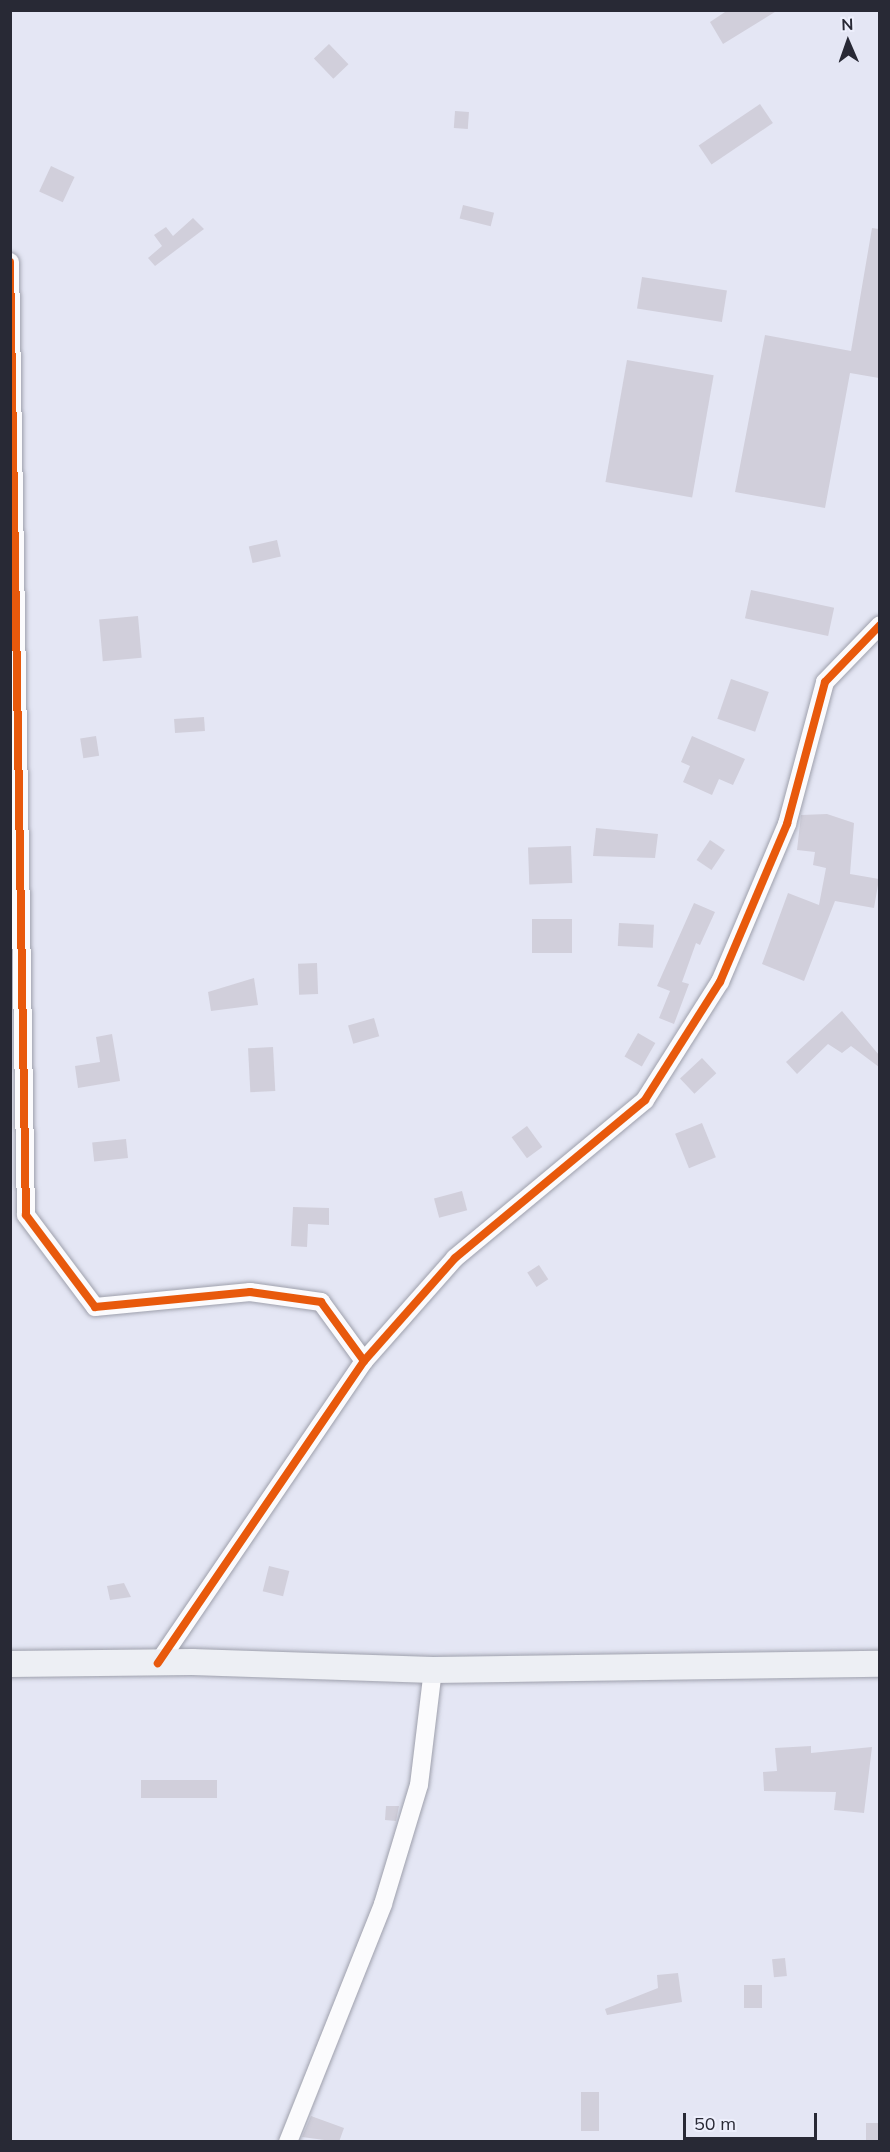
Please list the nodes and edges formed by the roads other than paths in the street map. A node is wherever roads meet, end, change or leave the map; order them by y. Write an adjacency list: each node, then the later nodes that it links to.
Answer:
1 (10, 262): 3 (street)
2 (879, 625): 4 (street)
3 (14, 697): 4 (street)
4 (364, 1361): 5 (street)
5 (158, 1663): 6 (main road); 8 (main road)
6 (10, 1664)
7 (879, 1664): 8 (main road)
8 (433, 1670): 9 (street)
9 (288, 2142)

